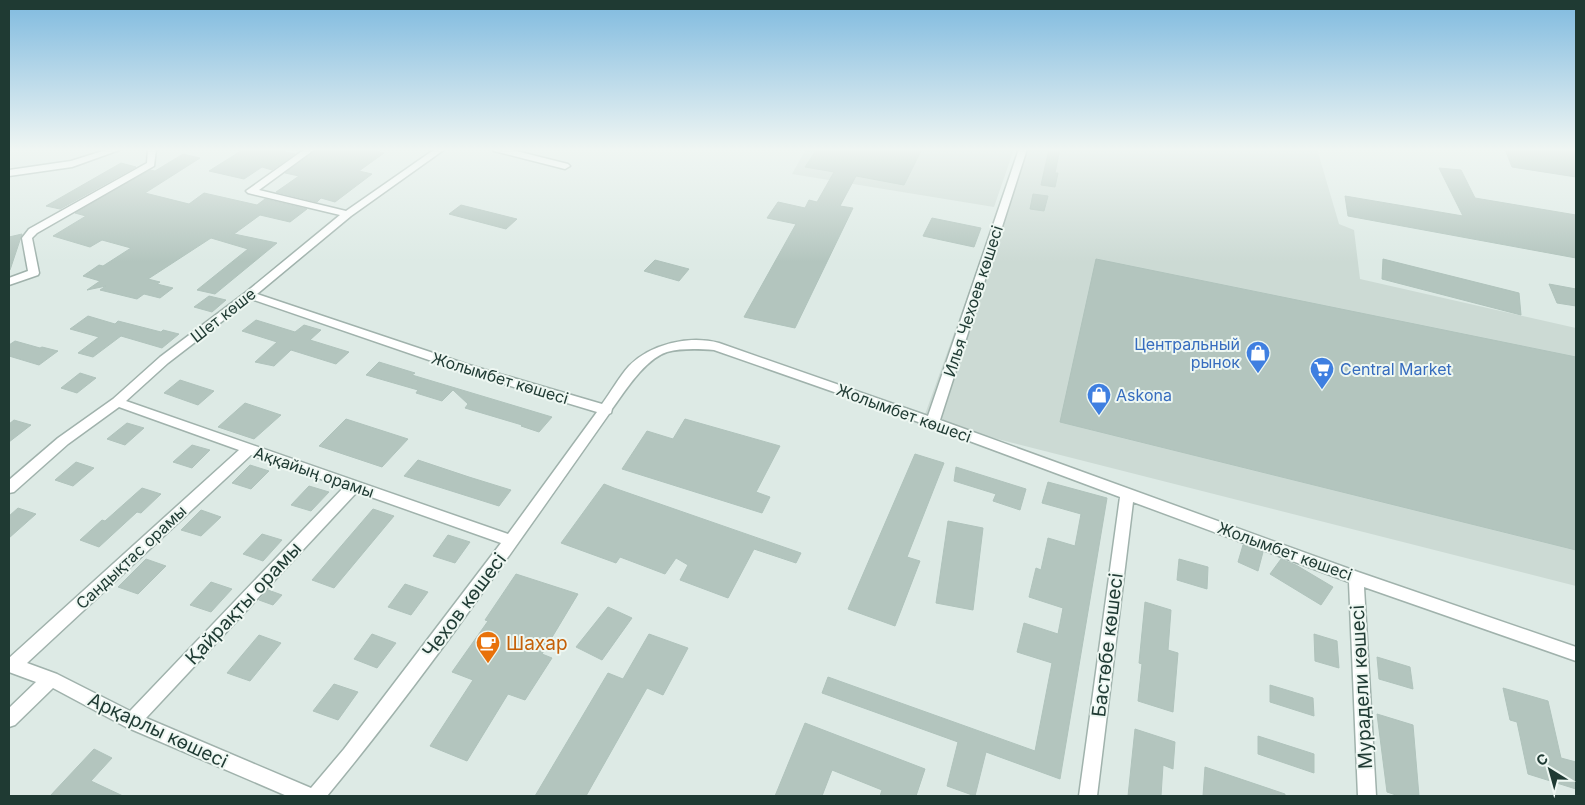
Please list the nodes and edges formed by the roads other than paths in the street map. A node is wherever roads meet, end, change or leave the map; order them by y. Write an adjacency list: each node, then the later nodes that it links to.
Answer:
1 (111, 187): 6 (street)
2 (257, 187): 5 (street)
3 (387, 187): 5 (street, Шет көше)
4 (1011, 187): 10 (street, Илья Чехоев көшесі)
5 (348, 214): 7 (street, Шет көше)
6 (9, 282)
7 (249, 295): 8 (street, Шет көше); 9 (street, Жолымбет көшесі)
8 (117, 402): 11 (street, Аққайың орамы); 13 (street, Шет көше)
9 (607, 410): 10 (street, Жолымбет көшесі); 15 (street, Чехов көшесі)
10 (932, 424): 14 (street, Жолымбет көшесі)
11 (249, 448): 12 (street, Аққайың орамы); 18 (street, Сандықтас орамы)
12 (354, 486): 15 (street, Аққайың орамы); 21 (street, Қайрақты орамы)
13 (9, 488)
14 (1126, 493): 16 (street, Жолымбет көшесі); 24 (street, Бастөбе көшесі)
15 (512, 541): 23 (street, Чехов көшесі)
16 (1356, 578): 17 (street, Жолымбет көшесі); 25 (street, Мурадели көшесі)
17 (1576, 654)
18 (11, 665): 19 (street, Арқарлы көшесі)
19 (51, 679): 20 (street); 21 (street, Арқарлы көшесі)
20 (9, 720)
21 (132, 720): 22 (street, Арқарлы көшесі)
22 (307, 796)
23 (316, 796)
24 (1088, 796)
25 (1366, 796)

